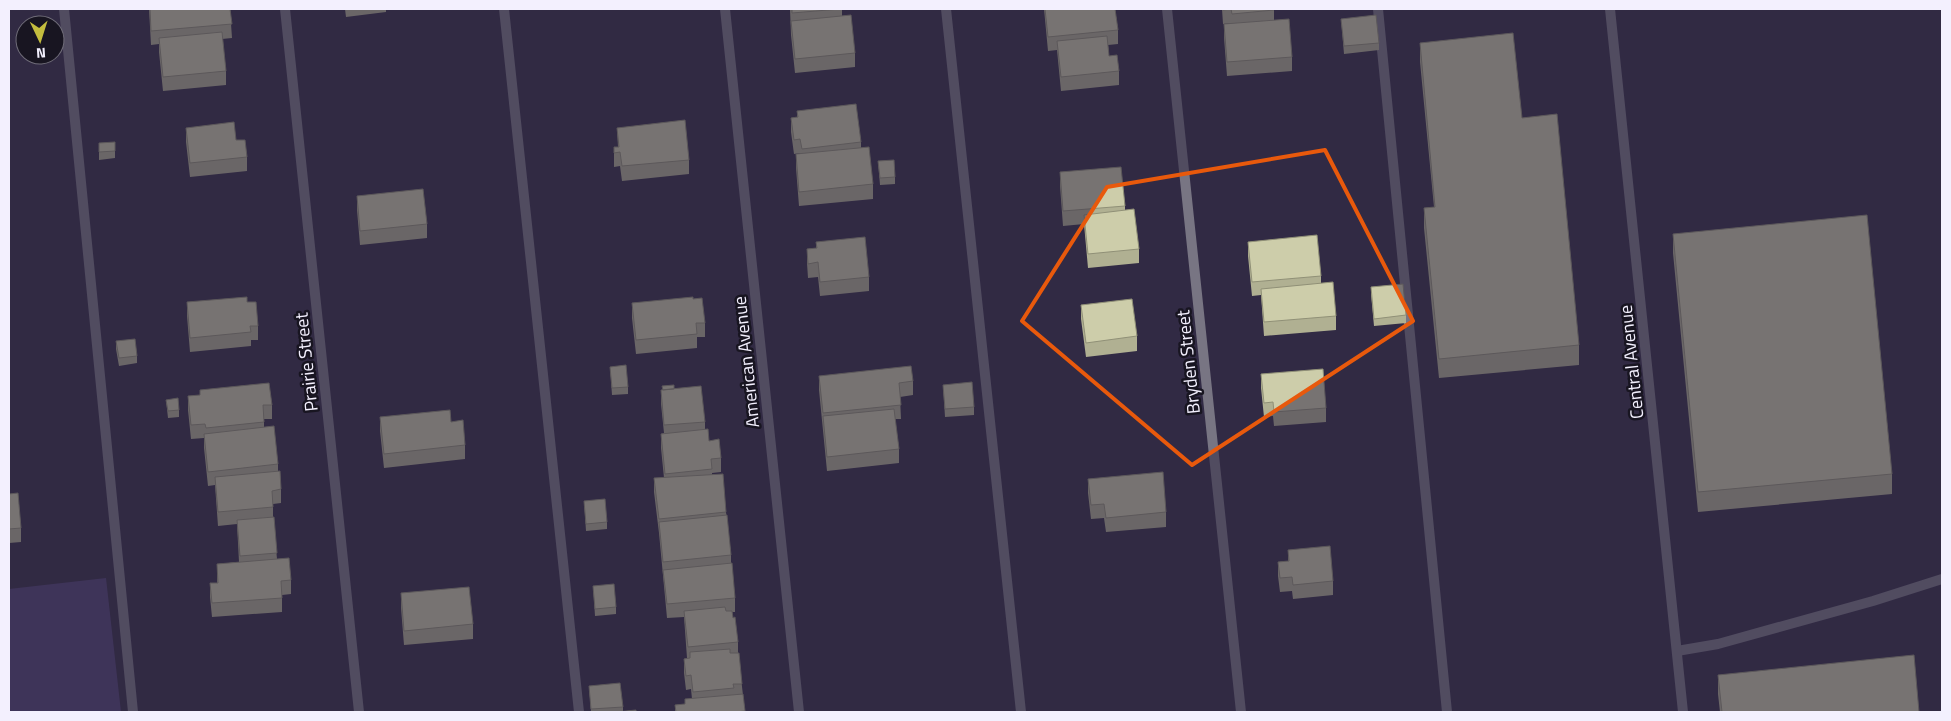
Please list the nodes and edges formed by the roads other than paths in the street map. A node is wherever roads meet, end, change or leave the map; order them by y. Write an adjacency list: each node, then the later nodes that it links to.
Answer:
1 (64, 9): 11 (street)
2 (285, 9): 12 (street, Prairie Street)
3 (504, 9): 13 (street)
4 (725, 9): 14 (street, American Avenue)
5 (946, 9): 15 (street)
6 (1167, 9): 16 (street, Bryden Street)
7 (1378, 9): 17 (street)
8 (1610, 9): 10 (street, Central Avenue)
9 (1942, 579): 10 (street)
10 (1677, 650): 18 (street, Central Avenue)
11 (133, 712)
12 (359, 712)
13 (579, 712)
14 (799, 712)
15 (1022, 712)
16 (1241, 712)
17 (1447, 712)
18 (1684, 712)

